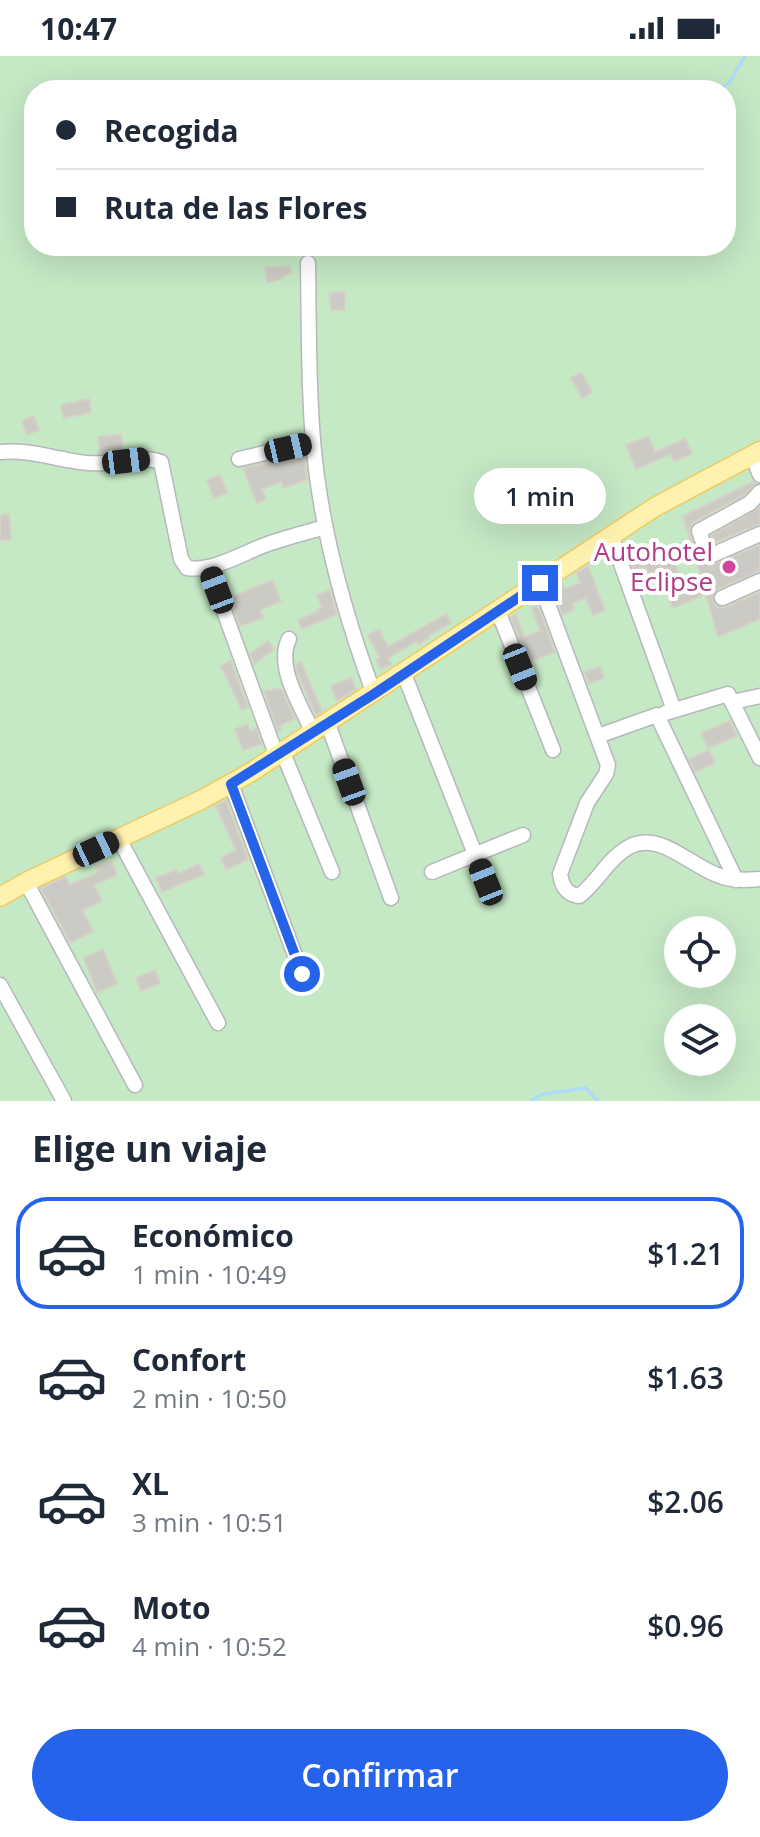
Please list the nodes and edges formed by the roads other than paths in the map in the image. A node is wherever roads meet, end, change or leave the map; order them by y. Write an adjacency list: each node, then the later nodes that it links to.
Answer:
1 (308, 263): 2 (street)
2 (313, 442): 5 (street); 8 (street)
3 (0, 452): 11 (street)
4 (756, 453): 6 (street); 10 (main road)
5 (239, 459)
6 (760, 475)
7 (760, 492): 9 (street)
8 (325, 527): 11 (street); 18 (street)
9 (760, 534)
10 (611, 536): 13 (main road); 21 (street)
11 (208, 567): 26 (street)
12 (760, 581): 14 (street)
13 (540, 583): 15 (main road); 24 (street)
14 (722, 598)
15 (498, 611): 17 (main road); 25 (street)
16 (289, 639): 23 (street)
17 (404, 674): 18 (main road); 31 (street)
18 (374, 694): 23 (main road)
19 (760, 696): 20 (street)
20 (732, 702): 21 (street); 27 (street)
21 (674, 710): 22 (street)
22 (657, 715): 24 (street); 35 (street)
23 (320, 729): 26 (main road); 39 (street)
24 (598, 736): 35 (street)
25 (553, 750)
26 (280, 755): 28 (main road); 32 (street)
27 (760, 758)
28 (231, 784): 30 (main road); 40 (street)
29 (523, 835): 31 (street)
30 (119, 839): 36 (main road); 42 (street)
31 (476, 855): 33 (street); 37 (street)
32 (332, 872)
33 (432, 872)
34 (760, 879): 35 (street)
35 (736, 880)
36 (26, 882): 38 (main road); 43 (street)
37 (486, 882)
38 (0, 897)
39 (391, 898)
40 (302, 974)
41 (0, 985): 44 (street)
42 (218, 1023)
43 (135, 1085)
44 (64, 1101)

